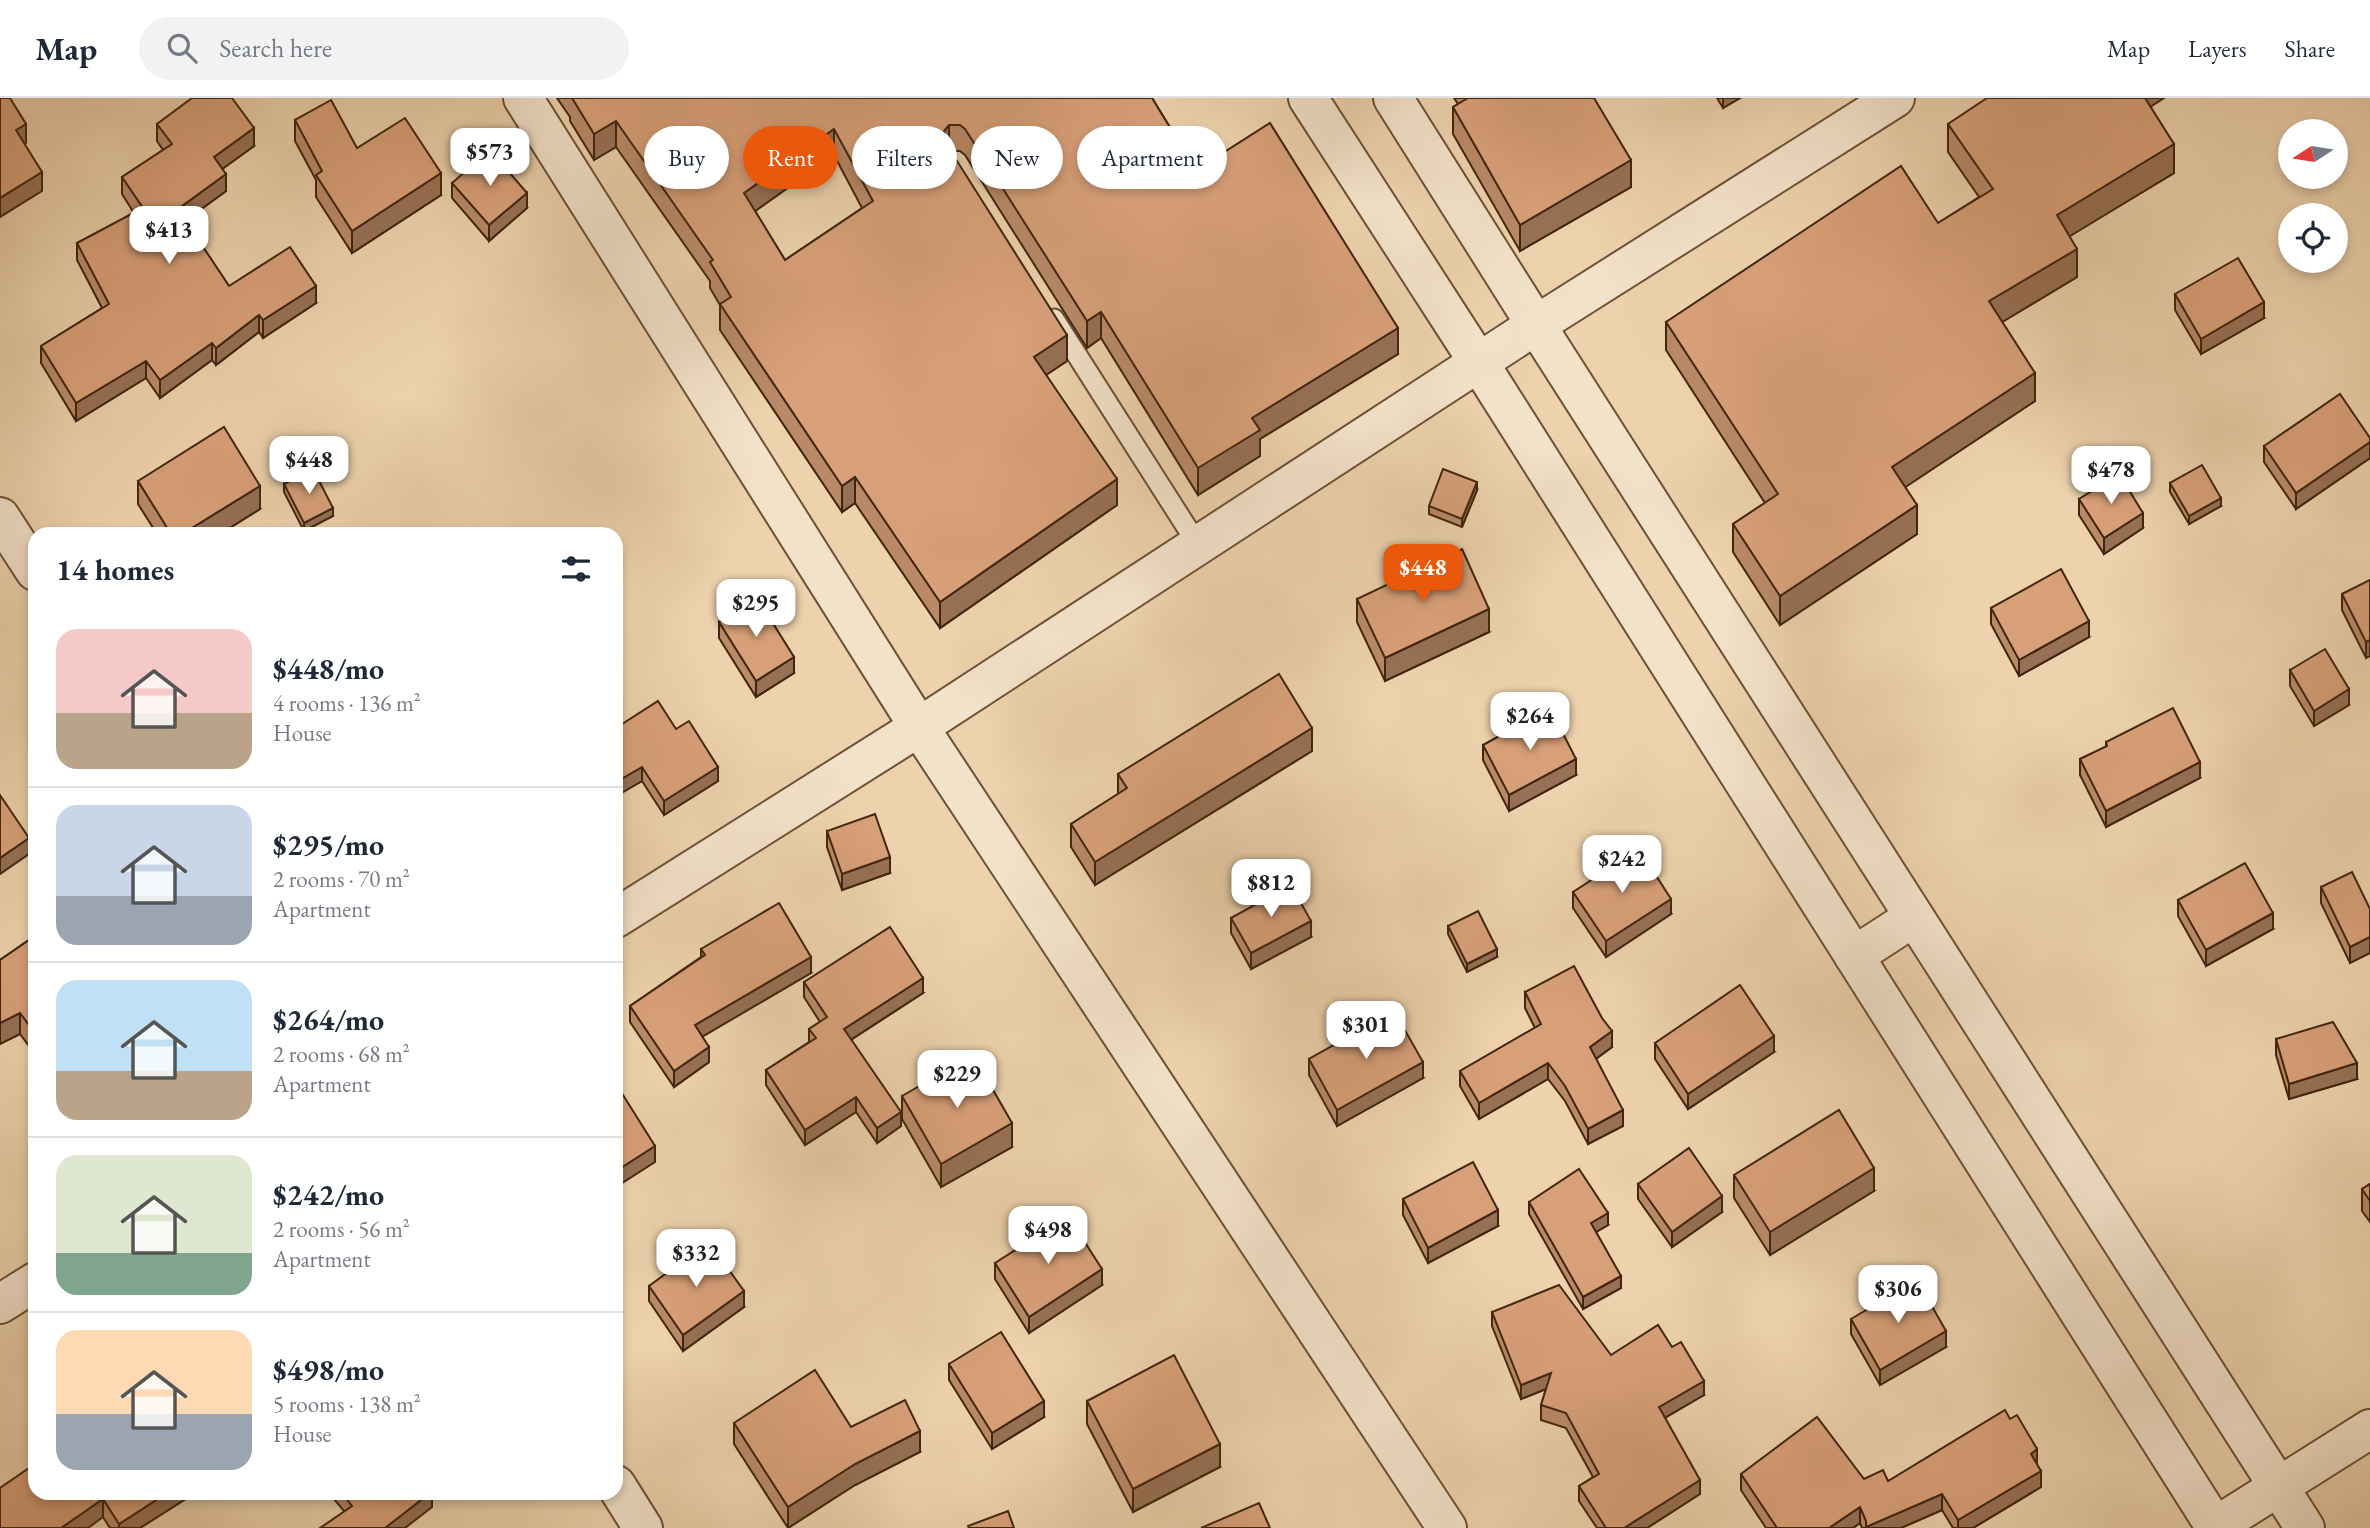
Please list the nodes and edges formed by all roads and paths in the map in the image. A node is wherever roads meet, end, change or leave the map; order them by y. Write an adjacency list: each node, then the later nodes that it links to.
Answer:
1 (523, 98): 11 (street)
2 (1308, 98): 7 (street)
3 (1393, 98): 6 (street)
4 (1894, 98): 6 (street)
5 (1043, 302): 9 (lane)
6 (1535, 325): 7 (street); 13 (street)
7 (1479, 363): 9 (street); 14 (street)
8 (0, 517): 10 (street)
9 (1198, 545): 11 (street)
10 (28, 560)
11 (919, 727): 12 (street); 22 (street)
12 (623, 914)
13 (1914, 917): 14 (street); 18 (street)
14 (1854, 956): 20 (street)
15 (28, 1286): 16 (street)
16 (0, 1304)
17 (2370, 1429): 18 (street)
18 (2279, 1487): 20 (street); 23 (street)
19 (623, 1496): 21 (street)
20 (2215, 1527)
21 (643, 1528)
22 (1447, 1528)
23 (2305, 1528)

